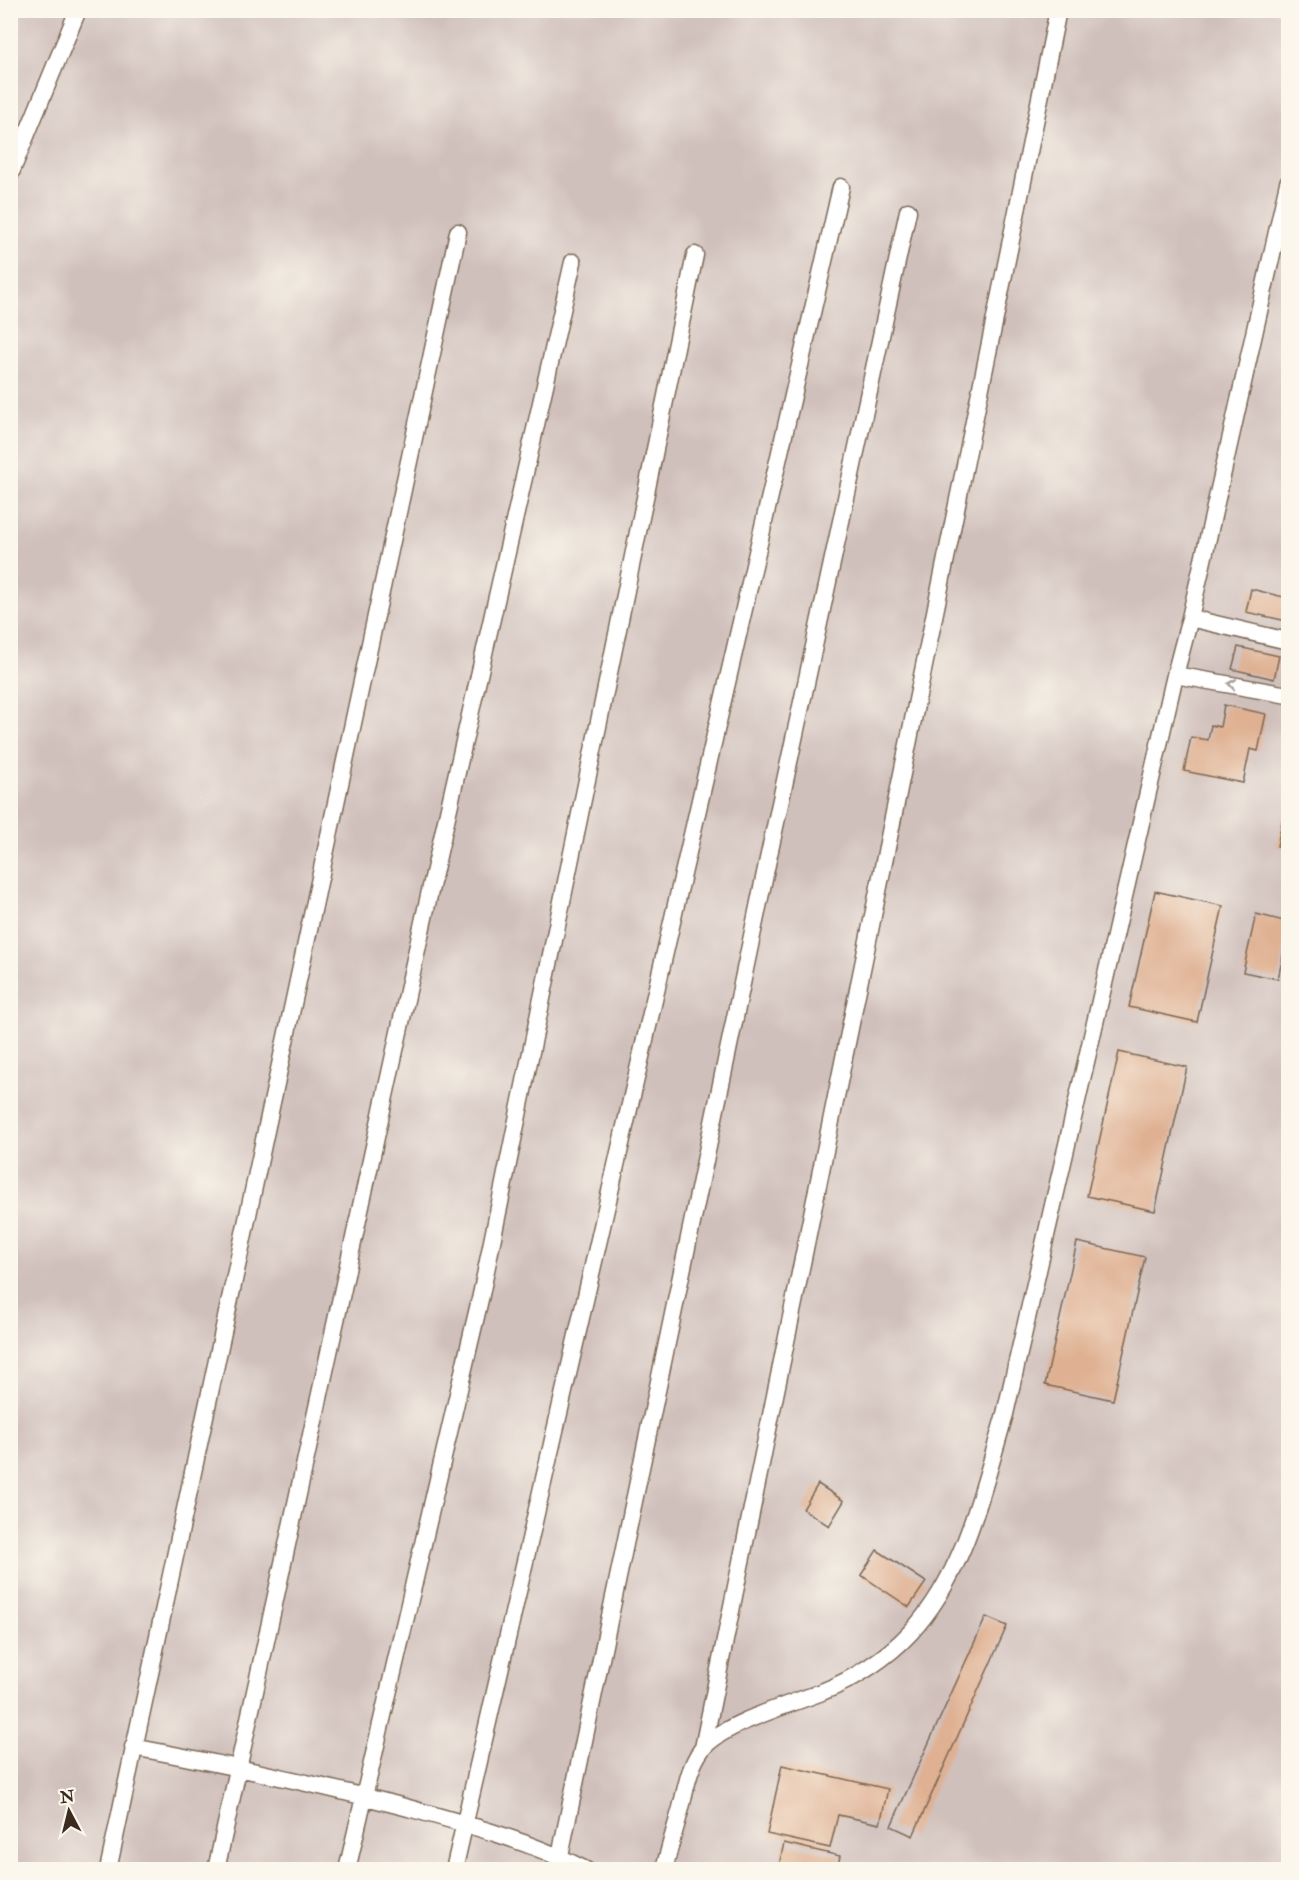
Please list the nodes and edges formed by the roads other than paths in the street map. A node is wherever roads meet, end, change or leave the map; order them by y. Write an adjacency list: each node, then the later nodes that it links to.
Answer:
1 (78, 10): 3 (lane)
2 (1058, 10): 15 (lane)
3 (10, 175)
4 (1288, 183): 10 (lane)
5 (841, 187): 18 (lane)
6 (908, 211): 19 (lane)
7 (458, 232): 14 (lane)
8 (695, 255): 17 (lane)
9 (573, 262): 16 (lane)
10 (1190, 618): 11 (lane); 12 (lane)
11 (1288, 641)
12 (1175, 675): 13 (lane, one-way to 12); 15 (lane)
13 (1288, 695)
14 (133, 1747): 16 (lane); 20 (lane)
15 (703, 1748): 25 (lane)
16 (239, 1767): 17 (lane); 21 (lane)
17 (363, 1796): 18 (lane); 22 (lane)
18 (465, 1823): 19 (lane); 23 (lane)
19 (559, 1863): 24 (lane)
20 (108, 1869)
21 (216, 1869)
22 (347, 1869)
23 (454, 1869)
24 (586, 1869)
25 (666, 1869)

